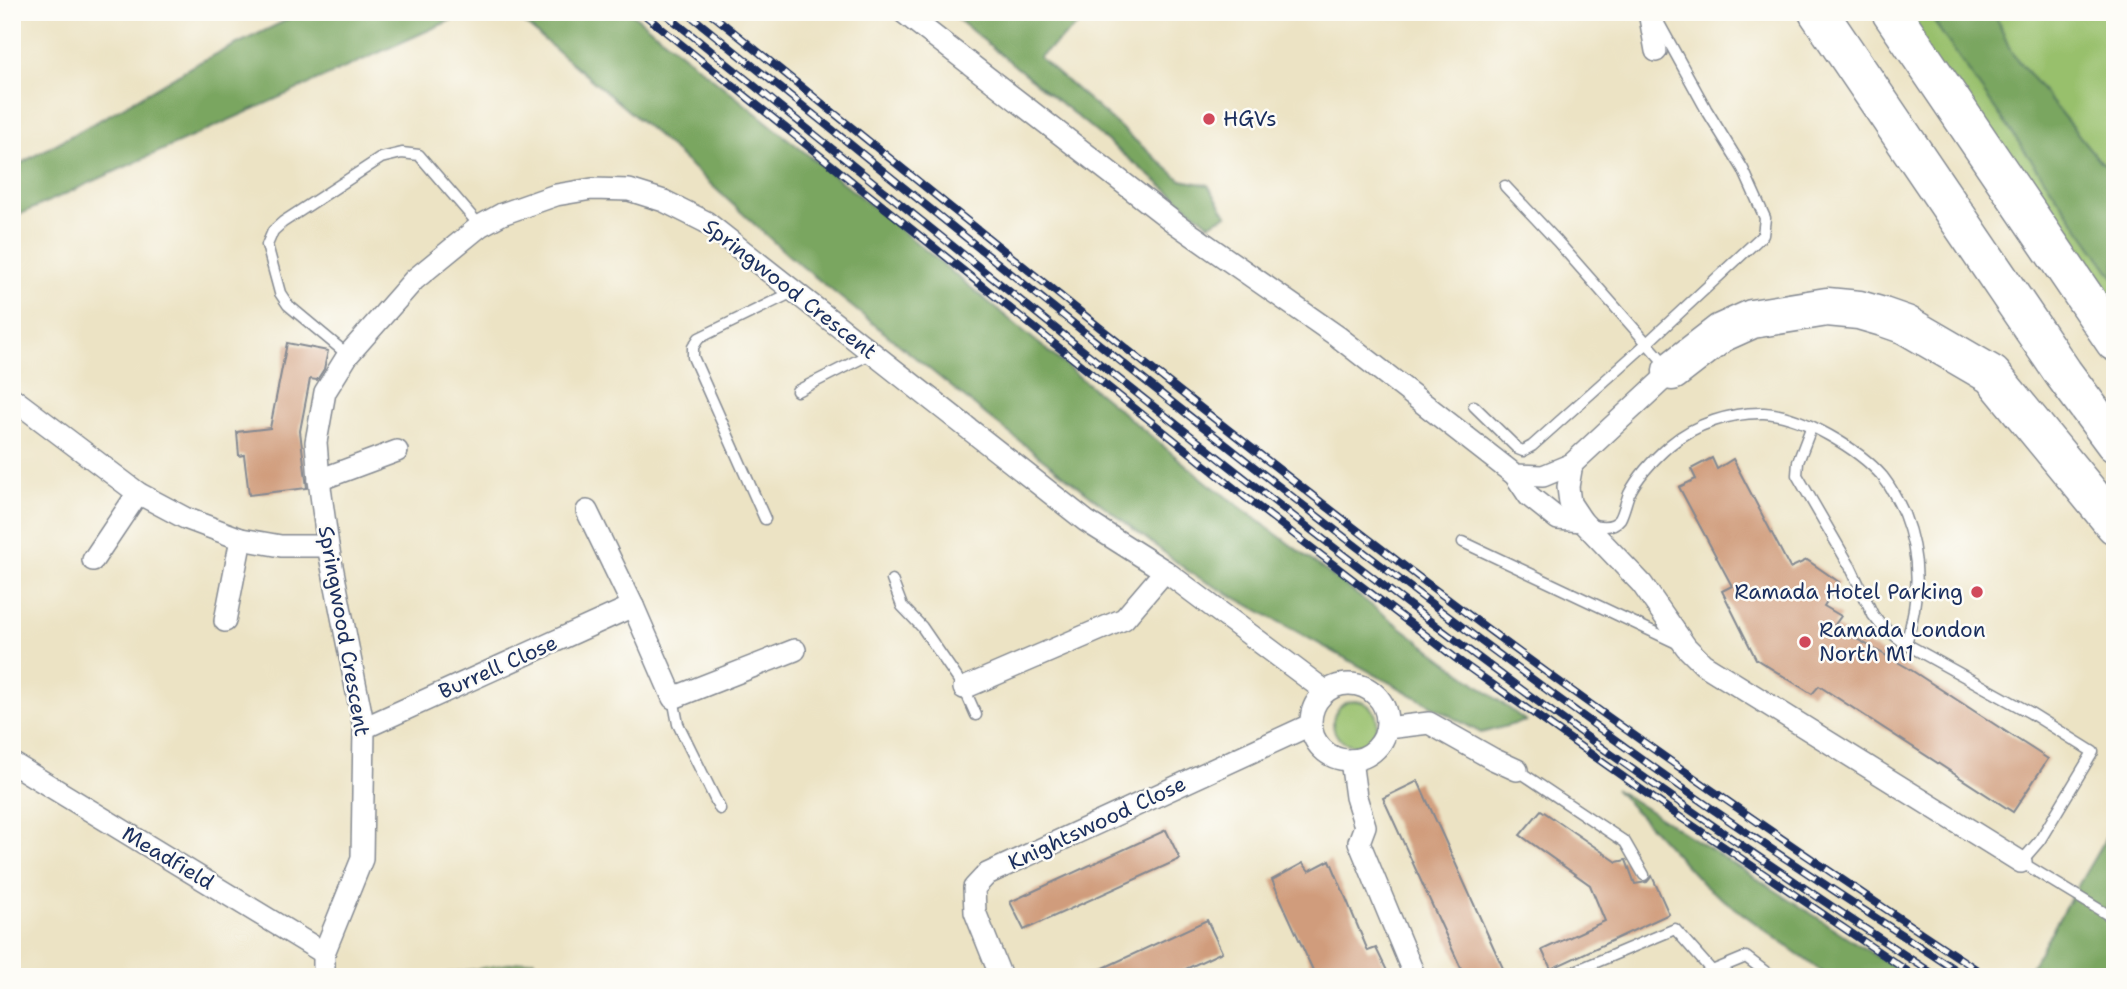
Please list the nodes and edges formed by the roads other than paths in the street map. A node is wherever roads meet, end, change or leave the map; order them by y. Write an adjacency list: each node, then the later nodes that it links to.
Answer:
1 (903, 12): 20 (street)
2 (1651, 12): 5 (street); 12 (lane)
3 (1891, 12): 9 (highway)
4 (1823, 21): 17 (highway)
5 (1656, 51)
6 (1505, 186): 12 (lane)
7 (480, 226): 8 (street, Springwood Crescent); 11 (street, Springwood Crescent); 11 (lane)
8 (796, 291): 10 (street, Springwood Crescent); 24 (lane)
9 (2115, 342)
10 (873, 353): 13 (lane); 31 (street, Springwood Crescent)
11 (348, 355): 21 (street, Springwood Crescent)
12 (1659, 358): 15 (lane); 19 (street); 26 (highway)
13 (797, 391)
14 (13, 399): 22 (street)
15 (1474, 406)
16 (1811, 428): 25 (lane); 35 (lane); 35 (lane)
17 (2115, 443)
18 (397, 452): 21 (street)
19 (1572, 464): 20 (street); 25 (street)
20 (1515, 475): 25 (street)
21 (319, 480): 29 (street, Springwood Crescent)
22 (138, 493): 27 (street); 30 (street)
23 (587, 511): 33 (street)
24 (765, 519)
25 (1582, 520): 36 (street)
26 (2115, 525)
27 (241, 539): 29 (street); 34 (street)
28 (1463, 542): 36 (lane)
29 (328, 546): 43 (street, Springwood Crescent)
30 (93, 560)
31 (1165, 571): 38 (street); 39 (street, Springwood Crescent)
32 (892, 580): 38 (lane)
33 (633, 606): 40 (street); 43 (street, Burrell Close)
34 (225, 621)
35 (1906, 644): 49 (lane)
36 (1686, 648): 49 (street)
37 (795, 650): 40 (street)
38 (964, 688): 41 (lane)
39 (1325, 691): 42 (street); 44 (street)
40 (673, 698): 48 (lane)
41 (976, 715)
42 (1311, 725): 45 (street); 54 (street, Knightswood Close)
43 (364, 728): 52 (street, Springwood Crescent)
44 (1387, 728): 45 (street); 47 (street)
45 (1352, 760): 55 (street)
46 (12, 763): 52 (street, Meadfield)
47 (1517, 770): 50 (lane)
48 (720, 810)
49 (2021, 862): 51 (lane)
50 (1644, 875)
51 (2115, 919)
52 (324, 953): 53 (street, Springwood Crescent)
53 (324, 977)
54 (1001, 977)
55 (1415, 977)
56 (1561, 977): 57 (lane)
57 (1772, 977)

